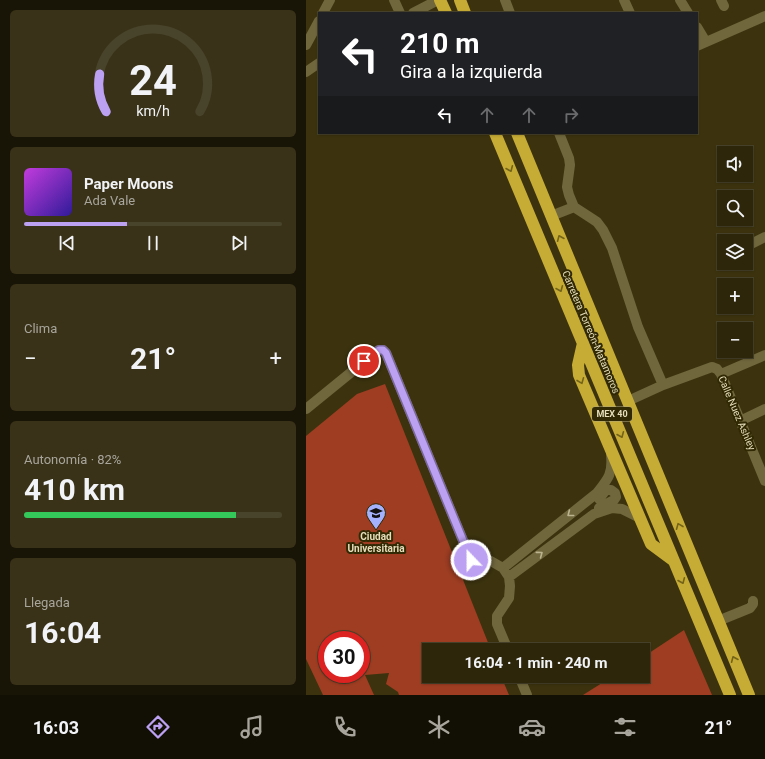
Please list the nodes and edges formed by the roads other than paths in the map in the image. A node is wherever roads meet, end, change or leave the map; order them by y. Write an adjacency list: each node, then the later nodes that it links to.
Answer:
1 (330, 0): 8 (street)
2 (394, 0): 9 (street)
3 (460, 0): 11 (highway)
4 (505, 0): 12 (street)
5 (625, 0): 13 (street)
6 (682, 1): 14 (street)
7 (443, 6): 10 (street)
8 (324, 12)
9 (400, 12)
10 (417, 12)
11 (465, 12)
12 (510, 12)
13 (630, 12)
14 (688, 12)
15 (765, 16): 18 (street)
16 (318, 23): 19 (street)
17 (698, 30): 18 (street)
18 (702, 44)
19 (306, 45)
20 (318, 64): 21 (street)
21 (306, 72)
22 (495, 134): 29 (highway, Carretera Torreón-Matamoros / MEX 40, one-way to 29)
23 (517, 134): 26 (highway, MEX 40)
24 (559, 134): 25 (street)
25 (574, 207): 26 (street); 32 (street)
26 (551, 216): 33 (highway, MEX 40, one-way to 26)
27 (765, 238): 28 (street)
28 (753, 243)
29 (583, 343): 37 (highway, one-way to 37); 42 (highway, Carretera Torreón-Matamoros / MEX 40, one-way to 42)
30 (765, 354): 31 (street)
31 (718, 370): 32 (street); 36 (street, Calle Nuez Ashley)
32 (663, 384): 33 (street)
33 (628, 401): 46 (highway, MEX 40, one-way to 33)
34 (306, 409): 43 (street)
35 (765, 410): 36 (street)
36 (740, 421): 38 (street, Calle Nuez Ashley)
37 (611, 451): 39 (street); 41 (highway)
38 (765, 481)
39 (584, 504): 40 (street); 43 (street, one-way to 43)
40 (594, 514): 41 (street); 44 (street, one-way to 40)
41 (640, 518): 42 (highway)
42 (674, 561): 50 (highway, Carretera Torreón-Matamoros / MEX 40, one-way to 50)
43 (502, 568): 44 (street)
44 (509, 577): 47 (street)
45 (753, 601): 46 (street)
46 (718, 621): 51 (highway, MEX 40, one-way to 46)
47 (505, 643)
48 (522, 683): 49 (street)
49 (527, 695)
50 (730, 695)
51 (749, 695)

